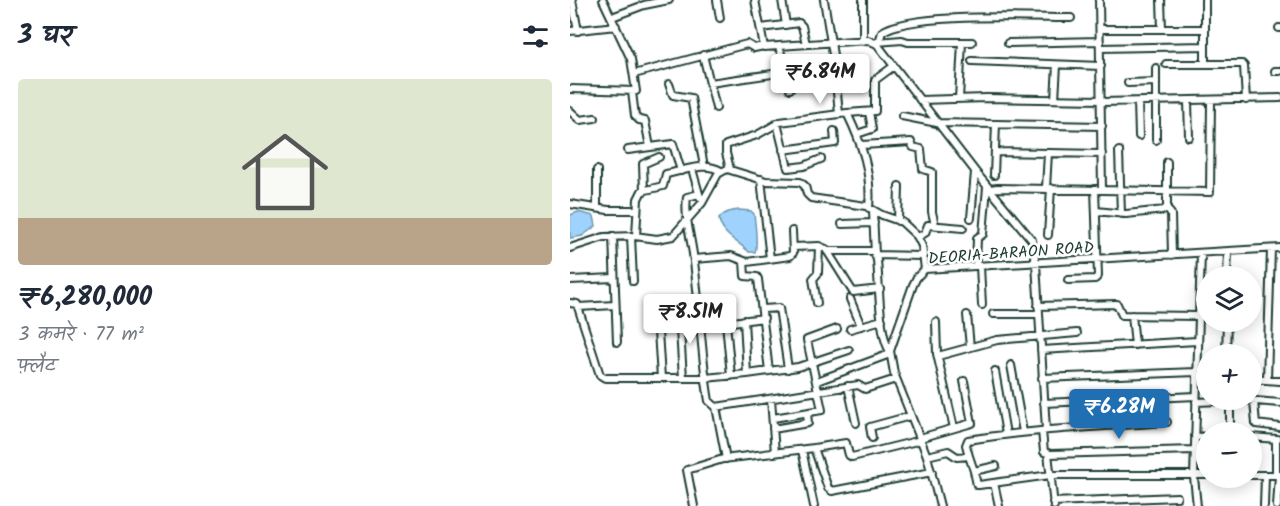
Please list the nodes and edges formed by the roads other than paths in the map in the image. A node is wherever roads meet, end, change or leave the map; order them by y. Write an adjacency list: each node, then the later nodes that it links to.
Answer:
1 (572, 0): 21 (street)
2 (603, 0): 12 (street)
3 (669, 0): 12 (street)
4 (717, 0): 13 (street)
5 (755, 0): 17 (street)
6 (782, 0): 15 (street)
7 (824, 0): 24 (street)
8 (863, 0): 23 (street)
9 (1099, 0): 19 (street)
10 (1161, 0): 20 (street)
11 (1205, 0): 18 (street)
12 (612, 17): 16 (street)
13 (720, 18)
14 (1071, 18): 25 (street)
15 (786, 25): 17 (street); 29 (street)
16 (616, 26): 21 (street); 43 (street)
17 (760, 28): 31 (street)
18 (1205, 28): 20 (street); 33 (street)
19 (1100, 29): 20 (street); 30 (street)
20 (1162, 29)
21 (578, 31): 22 (street)
22 (570, 32)
23 (863, 41): 24 (street); 25 (street)
24 (831, 42): 29 (street); 65 (street)
25 (878, 42): 26 (street); 39 (street)
26 (962, 42): 27 (street); 52 (street)
27 (972, 42)
28 (1008, 43): 30 (street)
29 (806, 44): 32 (street)
30 (1100, 45): 33 (street); 40 (street)
31 (764, 46): 32 (street); 34 (street)
32 (779, 46): 42 (street)
33 (1205, 46): 38 (street)
34 (703, 55): 43 (street); 46 (street)
35 (972, 61): 36 (street)
36 (1057, 64): 40 (street); 53 (street)
37 (1166, 64): 38 (street)
38 (1206, 64): 56 (street)
39 (894, 66): 54 (street); 63 (street)
40 (1101, 66): 57 (street)
41 (1156, 68): 45 (street)
42 (786, 72): 46 (street); 49 (street)
43 (634, 74): 50 (street)
44 (1128, 82): 45 (street)
45 (1156, 82): 58 (street)
46 (710, 83): 61 (street)
47 (669, 84): 88 (street)
48 (570, 89): 50 (street)
49 (790, 89)
50 (632, 92): 78 (street)
51 (1280, 98): 56 (street)
52 (958, 99): 53 (street); 54 (street)
53 (1055, 99): 57 (street)
54 (920, 100): 69 (street)
55 (1210, 100): 56 (street); 59 (street); 103 (street)
56 (1246, 100)
57 (1102, 101): 60 (street); 71 (street)
58 (1156, 101): 59 (street); 60 (street); 76 (street)
59 (1188, 101): 75 (street)
60 (1138, 102): 74 (street)
61 (716, 108)
62 (570, 111): 67 (street)
63 (869, 112): 64 (street); 73 (street)
64 (847, 113): 65 (street); 73 (street)
65 (839, 114): 68 (street)
66 (902, 116): 69 (street)
67 (595, 118)
68 (777, 123): 80 (street); 90 (street)
69 (937, 123): 70 (street); 94 (street)
70 (996, 124): 71 (street); 82 (street)
71 (1102, 126): 84 (street)
72 (834, 131): 80 (street)
73 (857, 134): 77 (street)
74 (1139, 136)
75 (1189, 138)
76 (1156, 140)
77 (862, 145): 110 (street); 118 (street)
78 (650, 147): 79 (street); 92 (street)
79 (628, 150)
80 (783, 150): 86 (street)
81 (1119, 151): 101 (street)
82 (995, 152): 83 (street); 95 (street)
83 (1048, 153): 84 (street); 99 (street)
84 (1102, 154): 100 (street)
85 (659, 157): 102 (street)
86 (820, 159)
87 (1167, 162): 103 (street)
88 (704, 166): 89 (street); 93 (street)
89 (692, 169): 92 (street); 104 (street)
90 (730, 169): 93 (street); 96 (street)
91 (597, 170): 107 (street)
92 (681, 171): 102 (street)
93 (721, 171): 105 (street)
94 (975, 171): 98 (street); 113 (street)
95 (994, 175)
96 (761, 179): 110 (street); 137 (street)
97 (899, 186): 115 (street)
98 (989, 188): 99 (street); 140 (street); 141 (street)
99 (1048, 188): 100 (street); 121 (street)
100 (1098, 189): 101 (street); 111 (street)
101 (1120, 190): 103 (street); 112 (street)
102 (644, 191): 109 (street)
103 (1168, 191): 108 (street)
104 (699, 194): 105 (street); 114 (street)
105 (702, 203): 114 (street)
106 (570, 204): 107 (street)
107 (597, 208): 109 (street)
108 (1166, 208): 112 (street); 134 (street)
109 (637, 210): 123 (street)
110 (871, 210): 115 (street); 116 (street)
111 (1096, 211): 112 (street); 138 (street)
112 (1121, 214)
113 (971, 218)
114 (686, 221): 123 (street); 136 (street)
115 (898, 221): 124 (street)
116 (874, 223): 117 (street); 132 (street)
117 (842, 224)
118 (935, 225): 119 (street); 124 (street)
119 (963, 228)
120 (792, 231): 126 (street)
121 (1048, 235)
122 (612, 236): 123 (street); 127 (street); 145 (street)
123 (633, 236): 148 (street)
124 (918, 237): 135 (street)
125 (819, 246): 126 (street); 130 (street); 152 (street)
126 (793, 247): 137 (street)
127 (570, 248)
128 (1280, 248): 129 (street, DEORIA-BARAON ROAD)
129 (1271, 249): 131 (street, DEORIA-BARAON ROAD); 199 (street)
130 (827, 251): 132 (street); 149 (street)
131 (1227, 252): 133 (street, DEORIA-BARAON ROAD); 143 (street)
132 (875, 253): 135 (street); 149 (street)
133 (1201, 254): 134 (street, DEORIA-BARAON ROAD); 142 (street)
134 (1173, 255): 138 (street, DEORIA-BARAON ROAD)
135 (922, 256): 144 (street)
136 (694, 259): 139 (street); 170 (street)
137 (770, 259): 139 (street)
138 (1098, 260): 140 (street, DEORIA-BARAON ROAD); 147 (street)
139 (744, 261): 157 (street)
140 (1036, 263): 141 (street, DEORIA-BARAON ROAD); 155 (street)
141 (978, 266): 144 (street, DEORIA-BARAON ROAD); 154 (street)
142 (1200, 266)
143 (1227, 266)
144 (925, 269): 183 (street, DEORIA-BARAON ROAD)
145 (614, 278): 146 (street); 153 (street)
146 (570, 280)
147 (1068, 280)
148 (633, 281)
149 (880, 289): 167 (street)
150 (850, 299): 171 (street)
151 (570, 303): 156 (street)
152 (817, 303)
153 (615, 304): 156 (street); 177 (street)
154 (982, 305)
155 (1038, 306): 160 (street); 162 (street)
156 (578, 307): 193 (street)
157 (762, 309): 165 (street); 187 (street)
158 (679, 314): 194 (street)
159 (993, 314): 160 (street)
160 (1039, 314): 176 (street)
161 (967, 315): 180 (street)
162 (1132, 315): 164 (street); 179 (street)
163 (657, 316): 193 (street)
164 (1196, 316)
165 (764, 318): 166 (street); 188 (street)
166 (744, 320): 169 (street); 191 (street)
167 (882, 320): 171 (street); 183 (street)
168 (936, 322): 184 (street)
169 (726, 323): 170 (street); 192 (street)
170 (700, 326): 195 (street)
171 (861, 326): 173 (street)
172 (837, 329): 185 (street)
173 (850, 329)
174 (1197, 332): 178 (street)
175 (1077, 333): 176 (street)
176 (1040, 336): 180 (street); 182 (street)
177 (617, 342)
178 (1197, 342): 179 (street)
179 (1135, 345): 182 (street)
180 (970, 348): 184 (street)
181 (849, 350): 185 (street)
182 (1041, 350): 196 (street)
183 (890, 353): 197 (street); 200 (street)
184 (938, 356): 218 (street)
185 (812, 363): 187 (street); 200 (street)
186 (1011, 365): 221 (street)
187 (788, 369): 188 (street)
188 (769, 371): 191 (street)
189 (995, 371): 222 (street)
190 (1196, 373): 196 (street)
191 (747, 374): 192 (street)
192 (731, 376): 195 (street)
193 (661, 378): 194 (street)
194 (682, 378): 195 (street)
195 (705, 378): 210 (street)
196 (1042, 378): 208 (street)
197 (896, 379): 203 (street); 213 (street)
198 (1262, 380): 199 (street)
199 (1267, 380): 202 (street)
200 (817, 381): 204 (street)
201 (964, 381): 218 (street)
202 (1280, 381)
203 (848, 386): 204 (street); 216 (street)
204 (819, 391): 205 (street); 212 (street)
205 (771, 399): 210 (street); 214 (street)
206 (1196, 399): 208 (street); 223 (street)
207 (1262, 402): 209 (street)
208 (1044, 403): 220 (street)
209 (1280, 403)
210 (716, 407): 235 (street)
211 (1255, 410): 217 (street)
212 (807, 413): 214 (street); 219 (street)
213 (910, 416): 224 (street); 226 (street)
214 (772, 418): 219 (street)
215 (1167, 422): 220 (street)
216 (856, 423)
217 (1280, 427)
218 (954, 428): 226 (street)
219 (773, 429): 231 (street)
220 (1044, 430): 221 (street); 232 (street)
221 (1023, 432): 222 (street)
222 (1006, 434): 234 (street)
223 (1195, 436): 230 (street)
224 (872, 438)
225 (1262, 438): 227 (street)
226 (920, 439): 228 (street); 233 (street)
227 (1278, 439): 242 (street)
228 (814, 448): 229 (street); 238 (street)
229 (802, 450): 231 (street); 248 (street)
230 (1195, 450): 232 (street); 240 (street)
231 (775, 453): 235 (street)
232 (1048, 453): 239 (street)
233 (927, 456): 234 (street); 238 (street)
234 (969, 456): 237 (street)
235 (726, 459): 247 (street)
236 (996, 466): 237 (street)
237 (974, 471): 243 (street)
238 (932, 472): 249 (street)
239 (1050, 475): 240 (street); 243 (street); 246 (street)
240 (1194, 475): 251 (street)
241 (1265, 475): 242 (street); 252 (street)
242 (1278, 475): 253 (street)
243 (994, 483): 250 (street)
244 (1177, 497): 245 (street)
245 (1081, 503): 246 (street)
246 (1053, 504)
247 (694, 506)
248 (814, 506)
249 (940, 506)
250 (999, 506)
251 (1197, 506)
252 (1264, 506)
253 (1277, 506)

